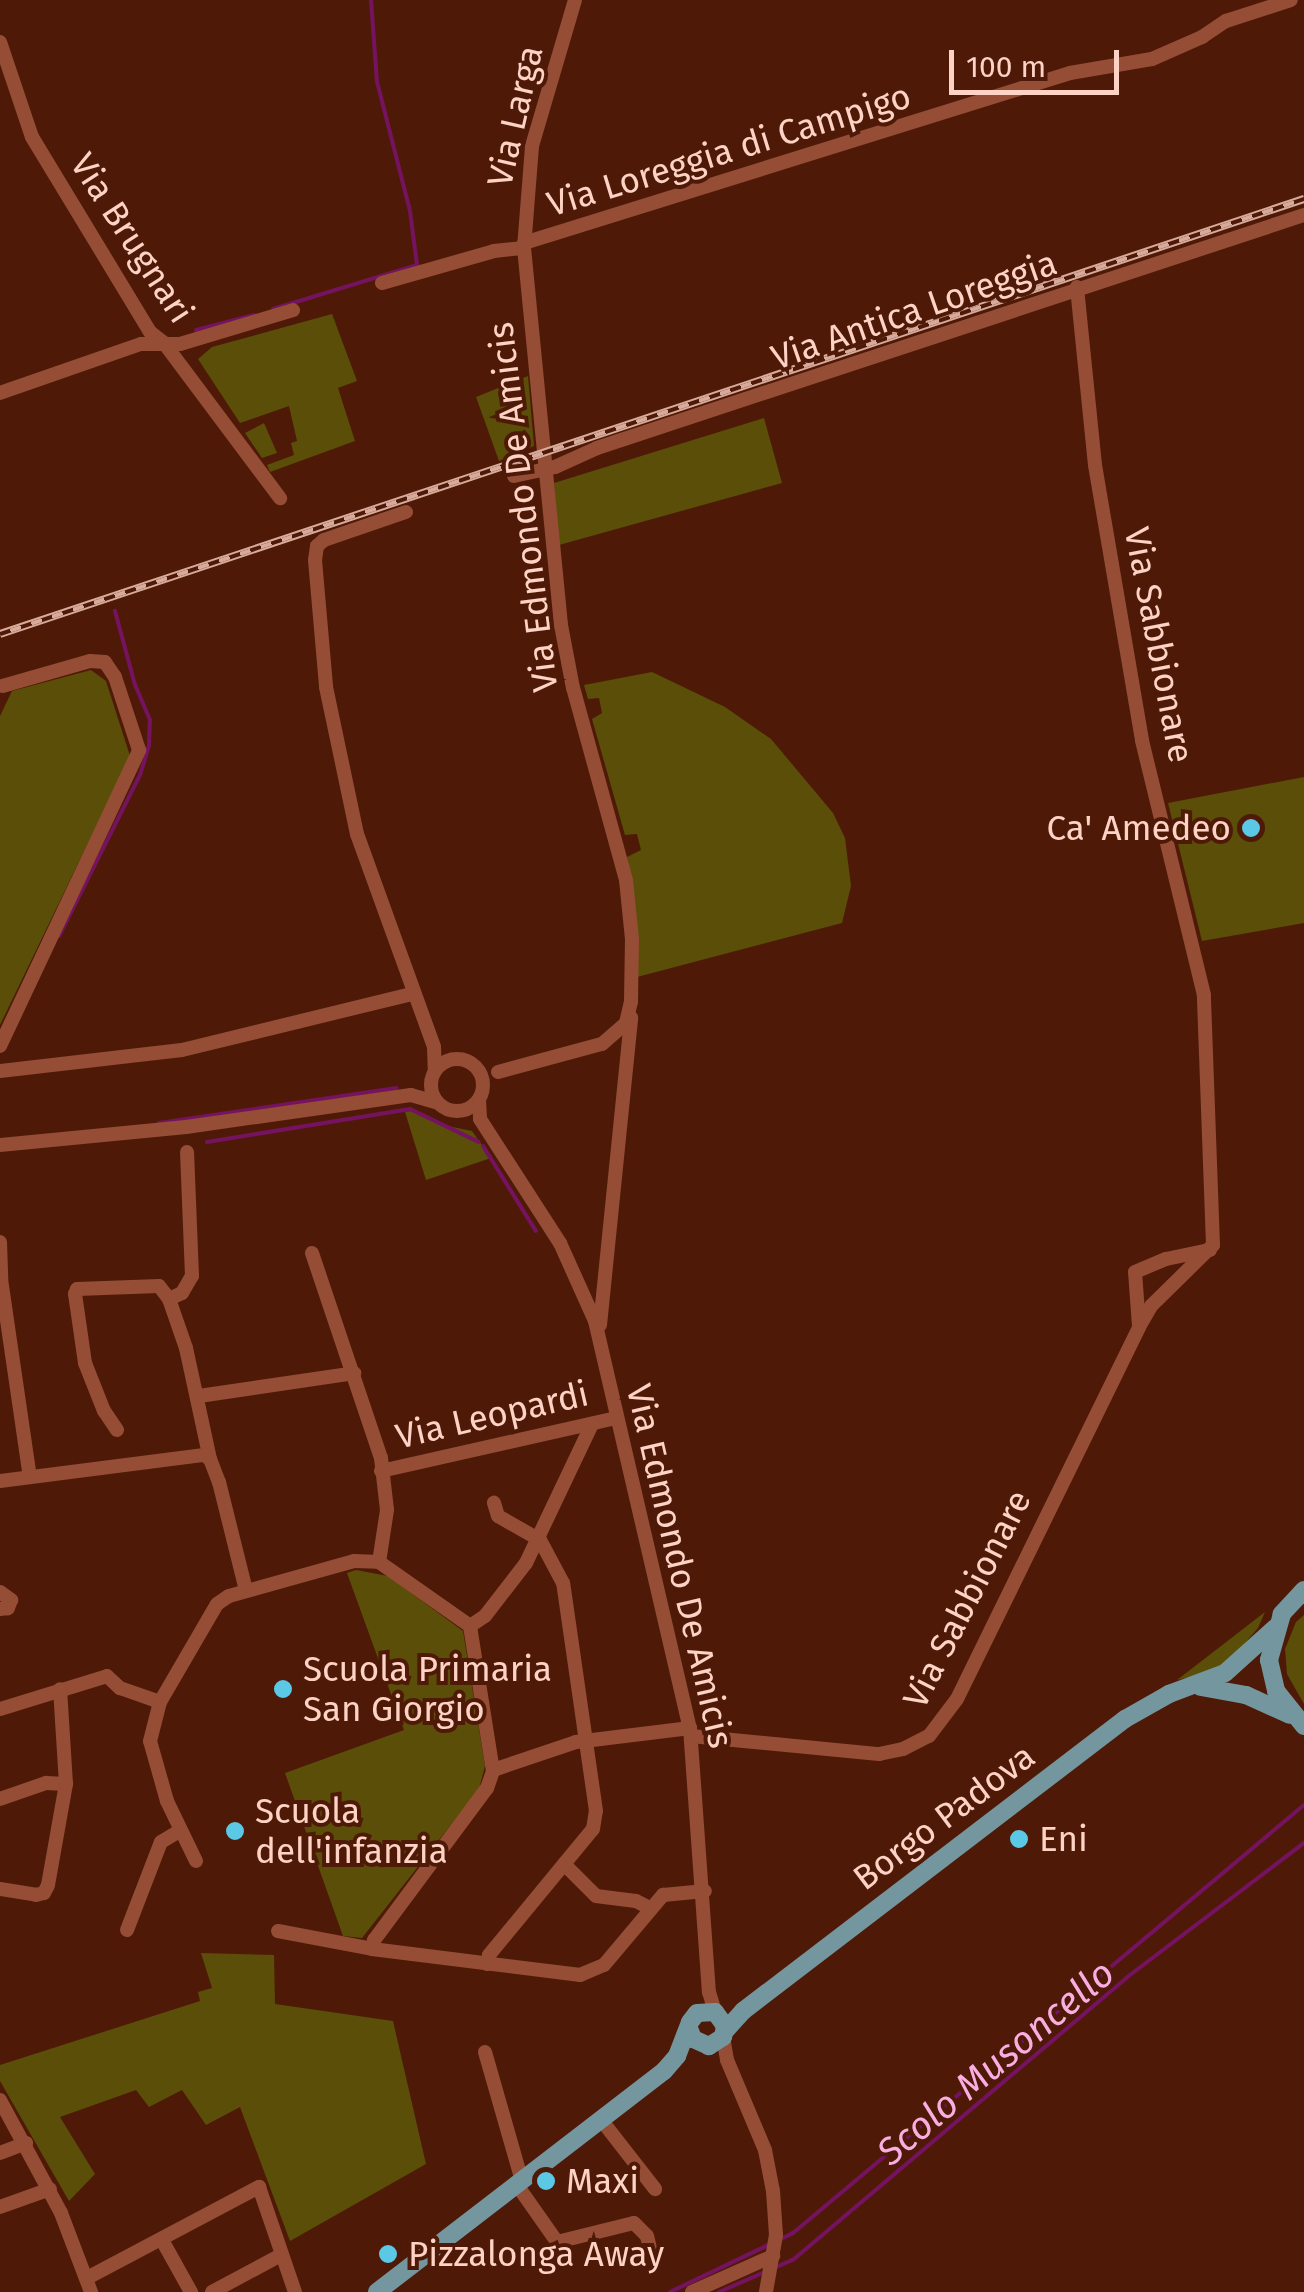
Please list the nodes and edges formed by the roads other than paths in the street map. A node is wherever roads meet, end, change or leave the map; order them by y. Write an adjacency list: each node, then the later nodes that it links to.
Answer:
1 (575, 0): 5 (street, Via Larga)
2 (1291, 0): 5 (street, Via Loreggia di Campigo)
3 (0, 42): 9 (street, Via Brugnari)
4 (1304, 215): 7 (street, Via Antica Loreggia)
5 (524, 245): 6 (street, Via Loreggia di Campigo); 11 (street, Via Edmondo De Amicis)
6 (382, 283)
7 (1077, 287): 11 (street, Via Antica Loreggia); 36 (street, Via Sabbionare)
8 (293, 310): 9 (street)
9 (164, 343): 10 (street); 13 (street, Via Brugnari)
10 (0, 393)
11 (545, 470): 12 (street, Via Antica Loreggia); 17 (street, Via Edmondo De Amicis)
12 (514, 476)
13 (280, 498)
14 (406, 512): 16 (street)
15 (2, 686): 18 (street)
16 (412, 994): 20 (street); 25 (street)
17 (631, 998): 19 (street); 21 (street); 24 (street, Via Edmondo De Amicis)
18 (0, 1046)
19 (599, 1046): 21 (street); 24 (street)
20 (434, 1047): 22 (street); 27 (street)
21 (560, 1055): 26 (street)
22 (453, 1059): 23 (street); 27 (street)
23 (476, 1068): 26 (street); 29 (street)
24 (625, 1069): 38 (street, Via Edmondo De Amicis)
25 (0, 1071)
26 (498, 1072): 29 (street)
27 (433, 1073): 28 (street); 30 (street)
28 (412, 1095): 30 (street); 33 (street)
29 (481, 1095): 31 (street); 32 (street)
30 (436, 1102): 31 (street)
31 (457, 1112): 32 (street)
32 (480, 1119): 39 (street, Via Edmondo De Amicis)
33 (0, 1145)
34 (187, 1152): 40 (street)
35 (0, 1242): 50 (street)
36 (1210, 1250): 41 (street, Via Sabbionare); 41 (street)
37 (312, 1253): 43 (street, Via Leopardi)
38 (604, 1258): 39 (street); 42 (street, Via Edmondo De Amicis)
39 (576, 1274): 42 (street, Via Edmondo De Amicis)
40 (169, 1299): 44 (street); 47 (street)
41 (1139, 1327): 66 (street, Via Sabbionare)
42 (600, 1342): 45 (street, Via Edmondo De Amicis)
43 (350, 1374): 44 (street); 49 (street, Via Leopardi)
44 (199, 1396): 48 (street)
45 (616, 1418): 46 (street, Via Leopardi); 66 (street, Via Edmondo De Amicis)
46 (592, 1424): 49 (street, Via Leopardi); 53 (street)
47 (117, 1430)
48 (210, 1459): 50 (street); 55 (street)
49 (380, 1471): 54 (street, Via Leopardi)
50 (30, 1476): 51 (street)
51 (0, 1481)
52 (494, 1503): 53 (street)
53 (540, 1540): 59 (street); 67 (street)
54 (379, 1562): 55 (street); 59 (street)
55 (246, 1590): 63 (street)
56 (1304, 1590): 60 (main road, Borgo Padova)
57 (0, 1592): 58 (street)
58 (0, 1609)
59 (470, 1626): 68 (street)
60 (1275, 1628): 61 (main road, Borgo Padova); 65 (main road)
61 (1191, 1687): 65 (main road); 82 (main road, Borgo Padova)
62 (60, 1689): 63 (street); 64 (street); 69 (street)
63 (160, 1702): 71 (street)
64 (0, 1708)
65 (1299, 1722)
66 (691, 1732): 67 (street, Via Sabbionare); 75 (street, Via Edmondo De Amicis)
67 (588, 1740): 68 (street, Via Sabbionare); 73 (street)
68 (493, 1770): 79 (street)
69 (66, 1784): 70 (street); 74 (street)
70 (0, 1798)
71 (179, 1831): 72 (street); 77 (street)
72 (196, 1860)
73 (564, 1864): 76 (street); 80 (street)
74 (0, 1889)
75 (705, 1891): 76 (street); 81 (street, Via Edmondo De Amicis)
76 (650, 1908): 80 (street)
77 (127, 1930)
78 (278, 1932): 79 (street)
79 (372, 1949): 80 (street)
80 (487, 1964)
81 (709, 1984): 83 (street, Via Edmondo De Amicis); 84 (street, Via Edmondo De Amicis)
82 (743, 2010): 83 (main road); 85 (main road, Borgo Padova)
83 (716, 2012): 84 (main road); 85 (main road)
84 (691, 2023): 85 (main road); 87 (main road, Borgo Padova)
85 (714, 2040): 87 (main road, Borgo Padova); 97 (street)
86 (485, 2052): 92 (street)
87 (677, 2056): 92 (main road, Borgo Padova)
88 (0, 2100): 90 (street)
89 (606, 2126): 94 (street)
90 (26, 2143): 91 (street); 93 (street)
91 (0, 2153)
92 (519, 2183): 99 (street); 105 (main road, Borgo Padova)
93 (50, 2189): 95 (street); 100 (street)
94 (655, 2189)
95 (0, 2207)
96 (162, 2240): 98 (street); 100 (street); 102 (street)
97 (773, 2250): 101 (street); 106 (street)
98 (280, 2255): 103 (street); 104 (street)
99 (652, 2256)
100 (89, 2285)
101 (767, 2287)
102 (191, 2292)
103 (212, 2292)
104 (295, 2292)
105 (377, 2292)
106 (692, 2292)

